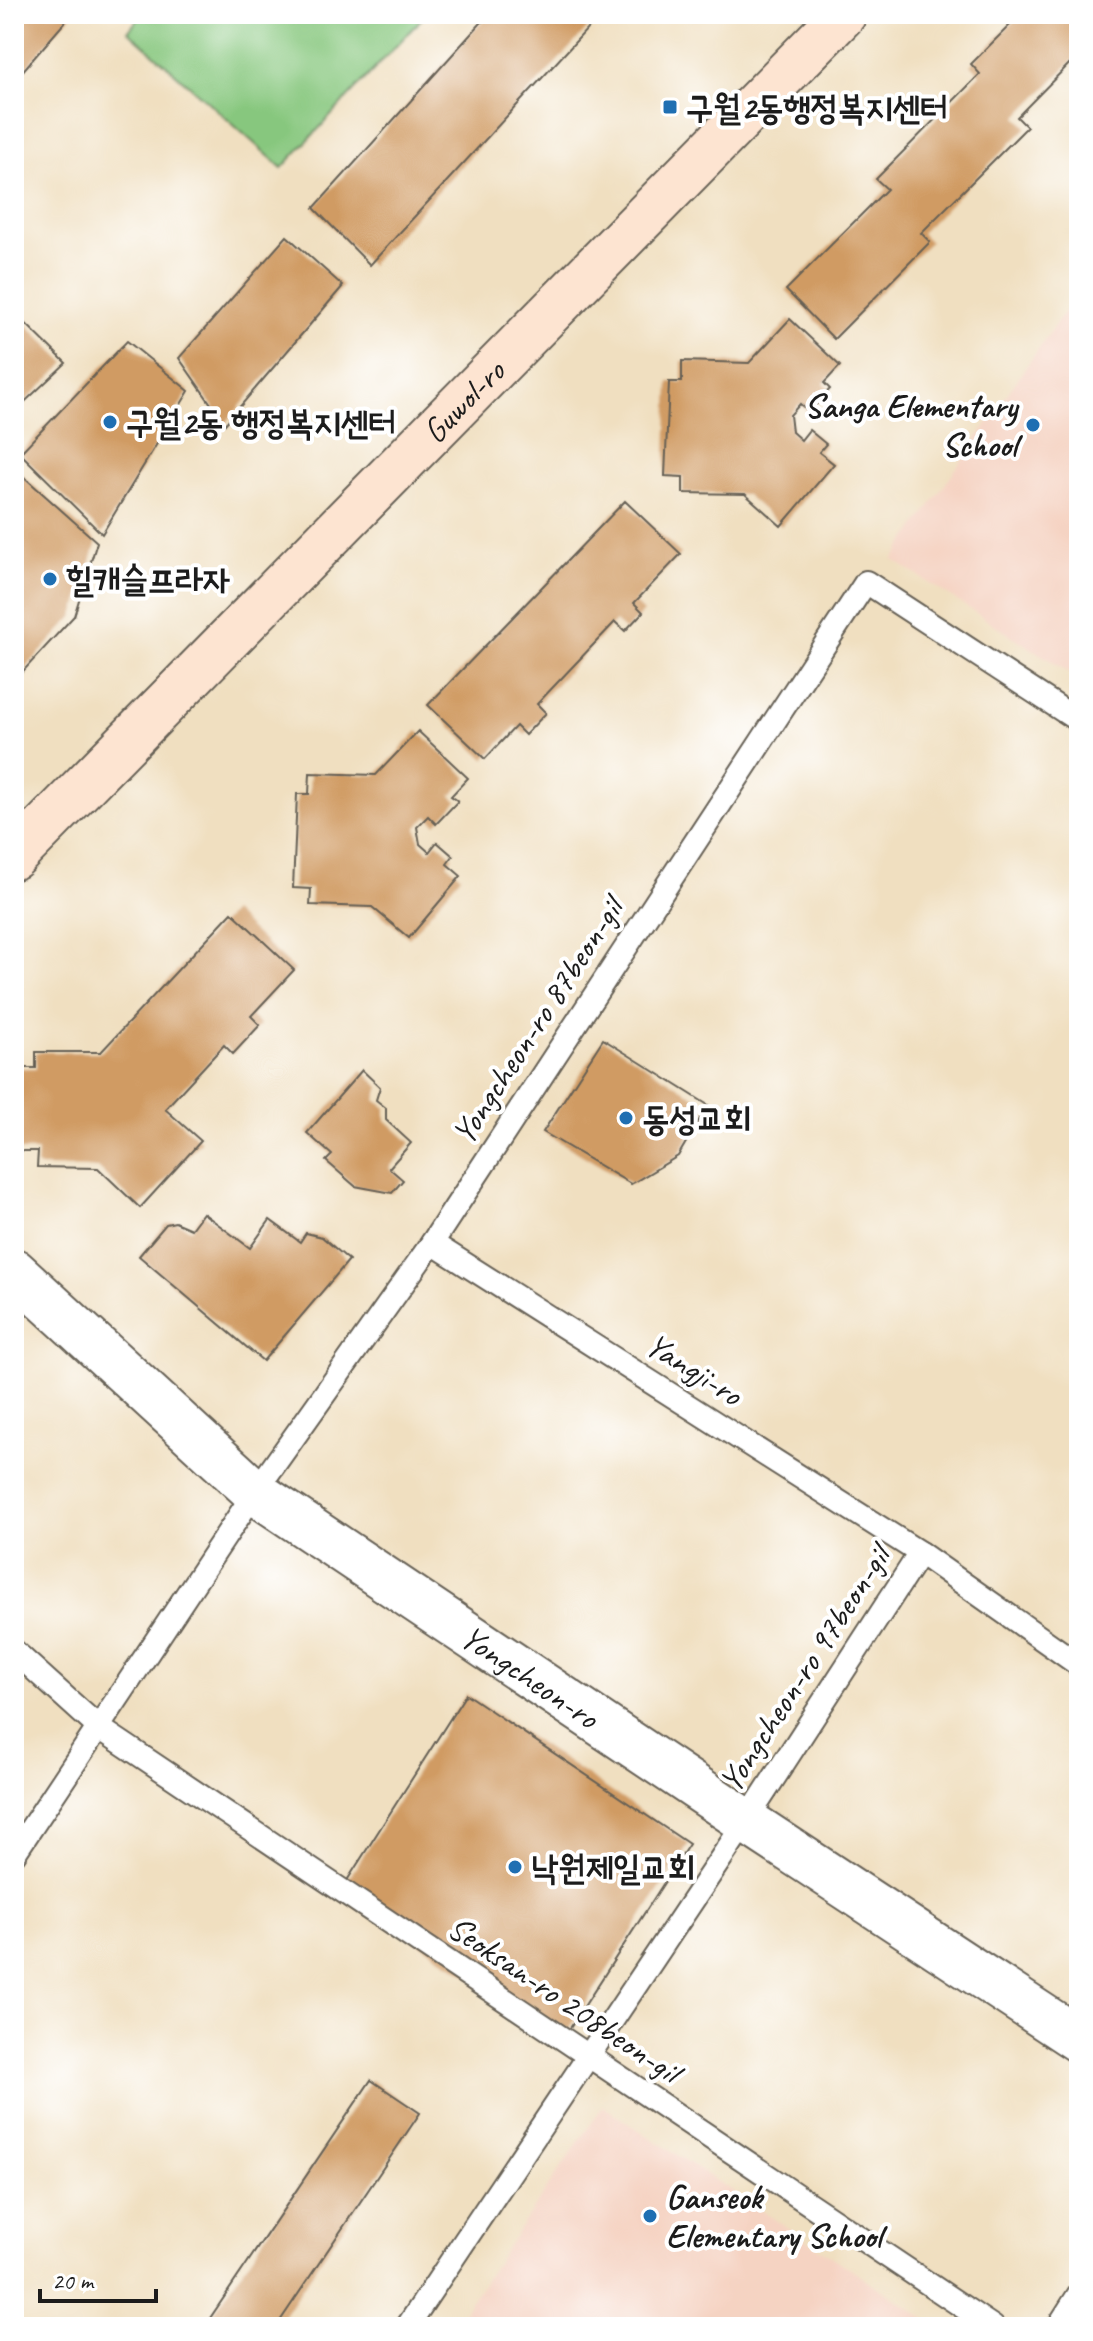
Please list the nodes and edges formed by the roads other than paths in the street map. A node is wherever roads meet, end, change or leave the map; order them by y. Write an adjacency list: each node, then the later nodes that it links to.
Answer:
1 (844, 14): 3 (main road, Guwol-ro)
2 (1079, 721): 4 (lane, Yongcheon-ro 87beon-gil)
3 (14, 857)
4 (432, 1243): 6 (lane, Yongcheon-ro 87beon-gil); 7 (lane, Yangji-ro)
5 (14, 1271): 6 (street, Yongcheon-ro)
6 (255, 1492): 10 (lane, Yongcheon-ro 87beon-gil); 11 (street, Yongcheon-ro)
7 (920, 1553): 9 (lane, Yangji-ro); 11 (lane, Yongcheon-ro 97beon-gil)
8 (14, 1651): 10 (lane, Seoksan-ro 208beon-gil)
9 (1079, 1665)
10 (98, 1727): 12 (lane, Yongcheon-ro 87beon-gil); 14 (lane, Seoksan-ro 208beon-gil)
11 (746, 1821): 13 (street, Yongcheon-ro); 14 (lane, Yongcheon-ro 97beon-gil)
12 (14, 1854)
13 (1079, 2040)
14 (589, 2056): 16 (lane, Yongcheon-ro 97beon-gil); 17 (lane, Seoksan-ro 208beon-gil)
15 (1079, 2294): 18 (lane)
16 (407, 2327)
17 (993, 2327)
18 (1058, 2327)

